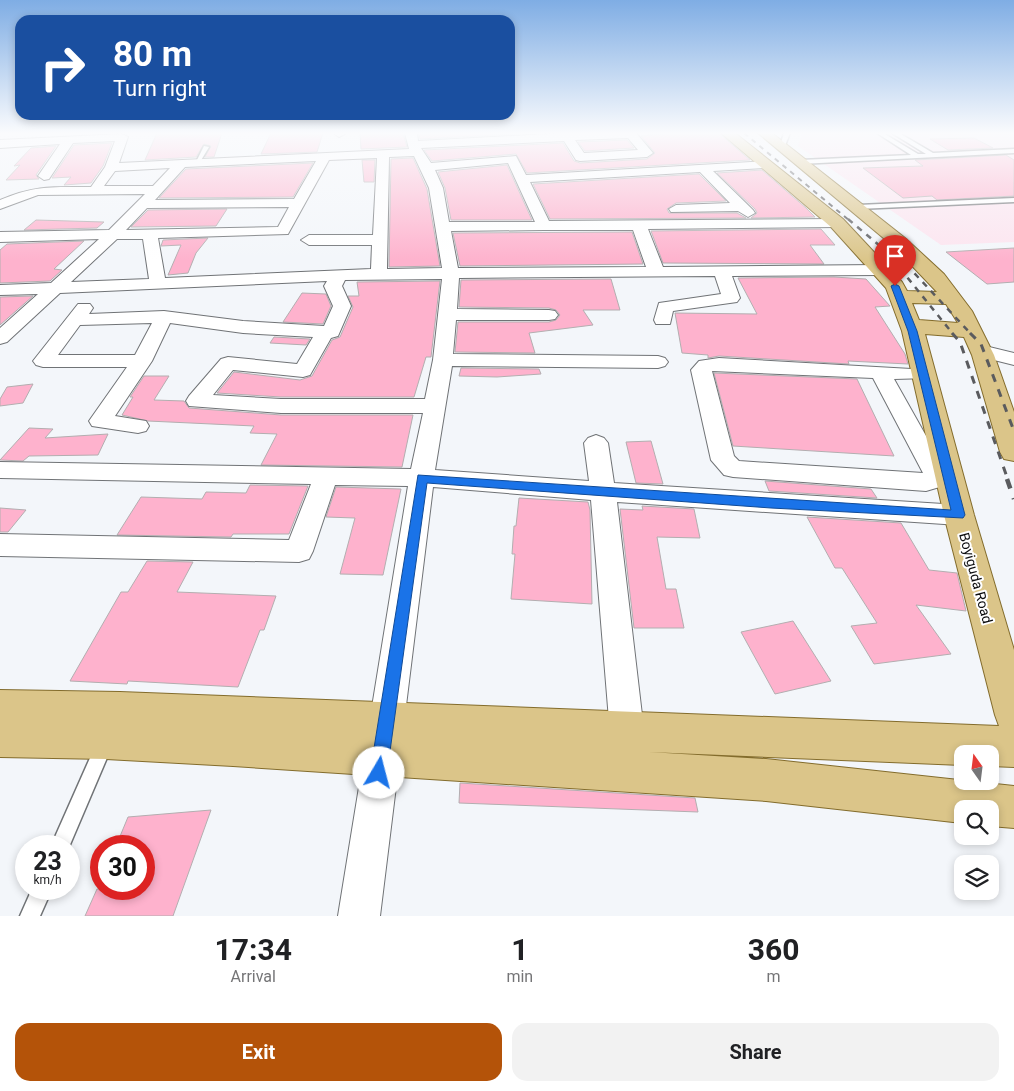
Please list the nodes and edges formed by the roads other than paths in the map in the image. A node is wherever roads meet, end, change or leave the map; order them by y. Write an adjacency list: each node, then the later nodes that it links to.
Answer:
1 (105, 176): 12 (street)
2 (175, 176): 13 (street)
3 (314, 176): 16 (street)
4 (382, 176): 31 (street)
5 (430, 176): 25 (street)
6 (519, 176): 11 (street)
7 (581, 176): 11 (street)
8 (711, 176): 19 (street)
9 (800, 176): 22 (main road, Boyiguda Road)
10 (818, 176): 20 (main road, Boyiguda Road)
11 (521, 179): 21 (street)
12 (94, 190): 13 (street); 18 (street)
13 (158, 190): 17 (street)
14 (1014, 200): 20 (lane)
15 (211, 203): 16 (street); 17 (street); 26 (street)
16 (299, 203): 26 (street)
17 (143, 204): 28 (street)
18 (0, 205)
19 (743, 207): 21 (street); 23 (street)
20 (858, 207): 43 (main road, Boyiguda Road)
21 (542, 220): 24 (street); 25 (street)
22 (837, 223): 23 (street); 32 (main road, Boyiguda Road)
23 (757, 224): 24 (street)
24 (639, 225): 35 (street)
25 (443, 227): 34 (street)
26 (191, 232): 27 (street)
27 (150, 233): 28 (street); 38 (street)
28 (114, 234): 29 (street); 40 (street)
29 (0, 237)
30 (309, 240): 31 (street)
31 (381, 240): 36 (street)
32 (880, 270): 33 (street); 42 (main road, Boyiguda Road)
33 (722, 272): 35 (street); 48 (street)
34 (451, 273): 35 (street); 36 (street); 44 (street)
35 (657, 273)
36 (379, 274): 37 (street)
37 (339, 276): 38 (street); 52 (street)
38 (158, 284): 39 (street)
39 (99, 287): 40 (street); 47 (street)
40 (56, 289): 41 (street); 53 (street)
41 (0, 290)
42 (900, 297): 43 (main road); 49 (main road, Boyiguda Road)
43 (952, 298): 51 (main road, Boyiguda Road)
44 (446, 314): 45 (street); 56 (street)
45 (549, 315)
46 (164, 317): 47 (street); 50 (street); 57 (street)
47 (75, 320): 57 (street)
48 (663, 320)
49 (911, 326): 51 (main road); 61 (main road, Boyiguda Road)
50 (276, 329): 52 (street); 59 (street)
51 (972, 331): 54 (main road, Boyiguda Road)
52 (325, 332): 59 (street)
53 (0, 338)
54 (982, 353): 55 (street); 63 (street); 68 (main road, Boyiguda Road)
55 (1014, 359)
56 (444, 360): 58 (street); 62 (street)
57 (142, 361): 66 (street)
58 (658, 362)
59 (253, 365): 62 (street)
60 (881, 372): 61 (street); 64 (street); 64 (street)
61 (922, 374): 65 (main road, Boyiguda Road)
62 (434, 406): 71 (street)
63 (1014, 410)
64 (902, 413): 65 (street)
65 (933, 415): 73 (main road, Boyiguda Road)
66 (138, 426)
67 (596, 442): 72 (street)
68 (1014, 452)
69 (0, 470): 70 (street)
70 (326, 476): 71 (street); 74 (street)
71 (422, 478): 72 (street); 79 (street)
72 (603, 490): 73 (street); 77 (street)
73 (959, 515): 76 (main road, Boyiguda Road)
74 (0, 545)
75 (0, 709): 79 (main road)
76 (1014, 715)
77 (627, 732): 79 (main road); 81 (main road)
78 (0, 737): 80 (main road)
79 (384, 739): 80 (main road); 82 (main road); 86 (street)
80 (106, 740): 83 (lane)
81 (1014, 747)
82 (1014, 807)
83 (65, 835)
84 (37, 900): 85 (lane)
85 (30, 916)
86 (359, 916)

